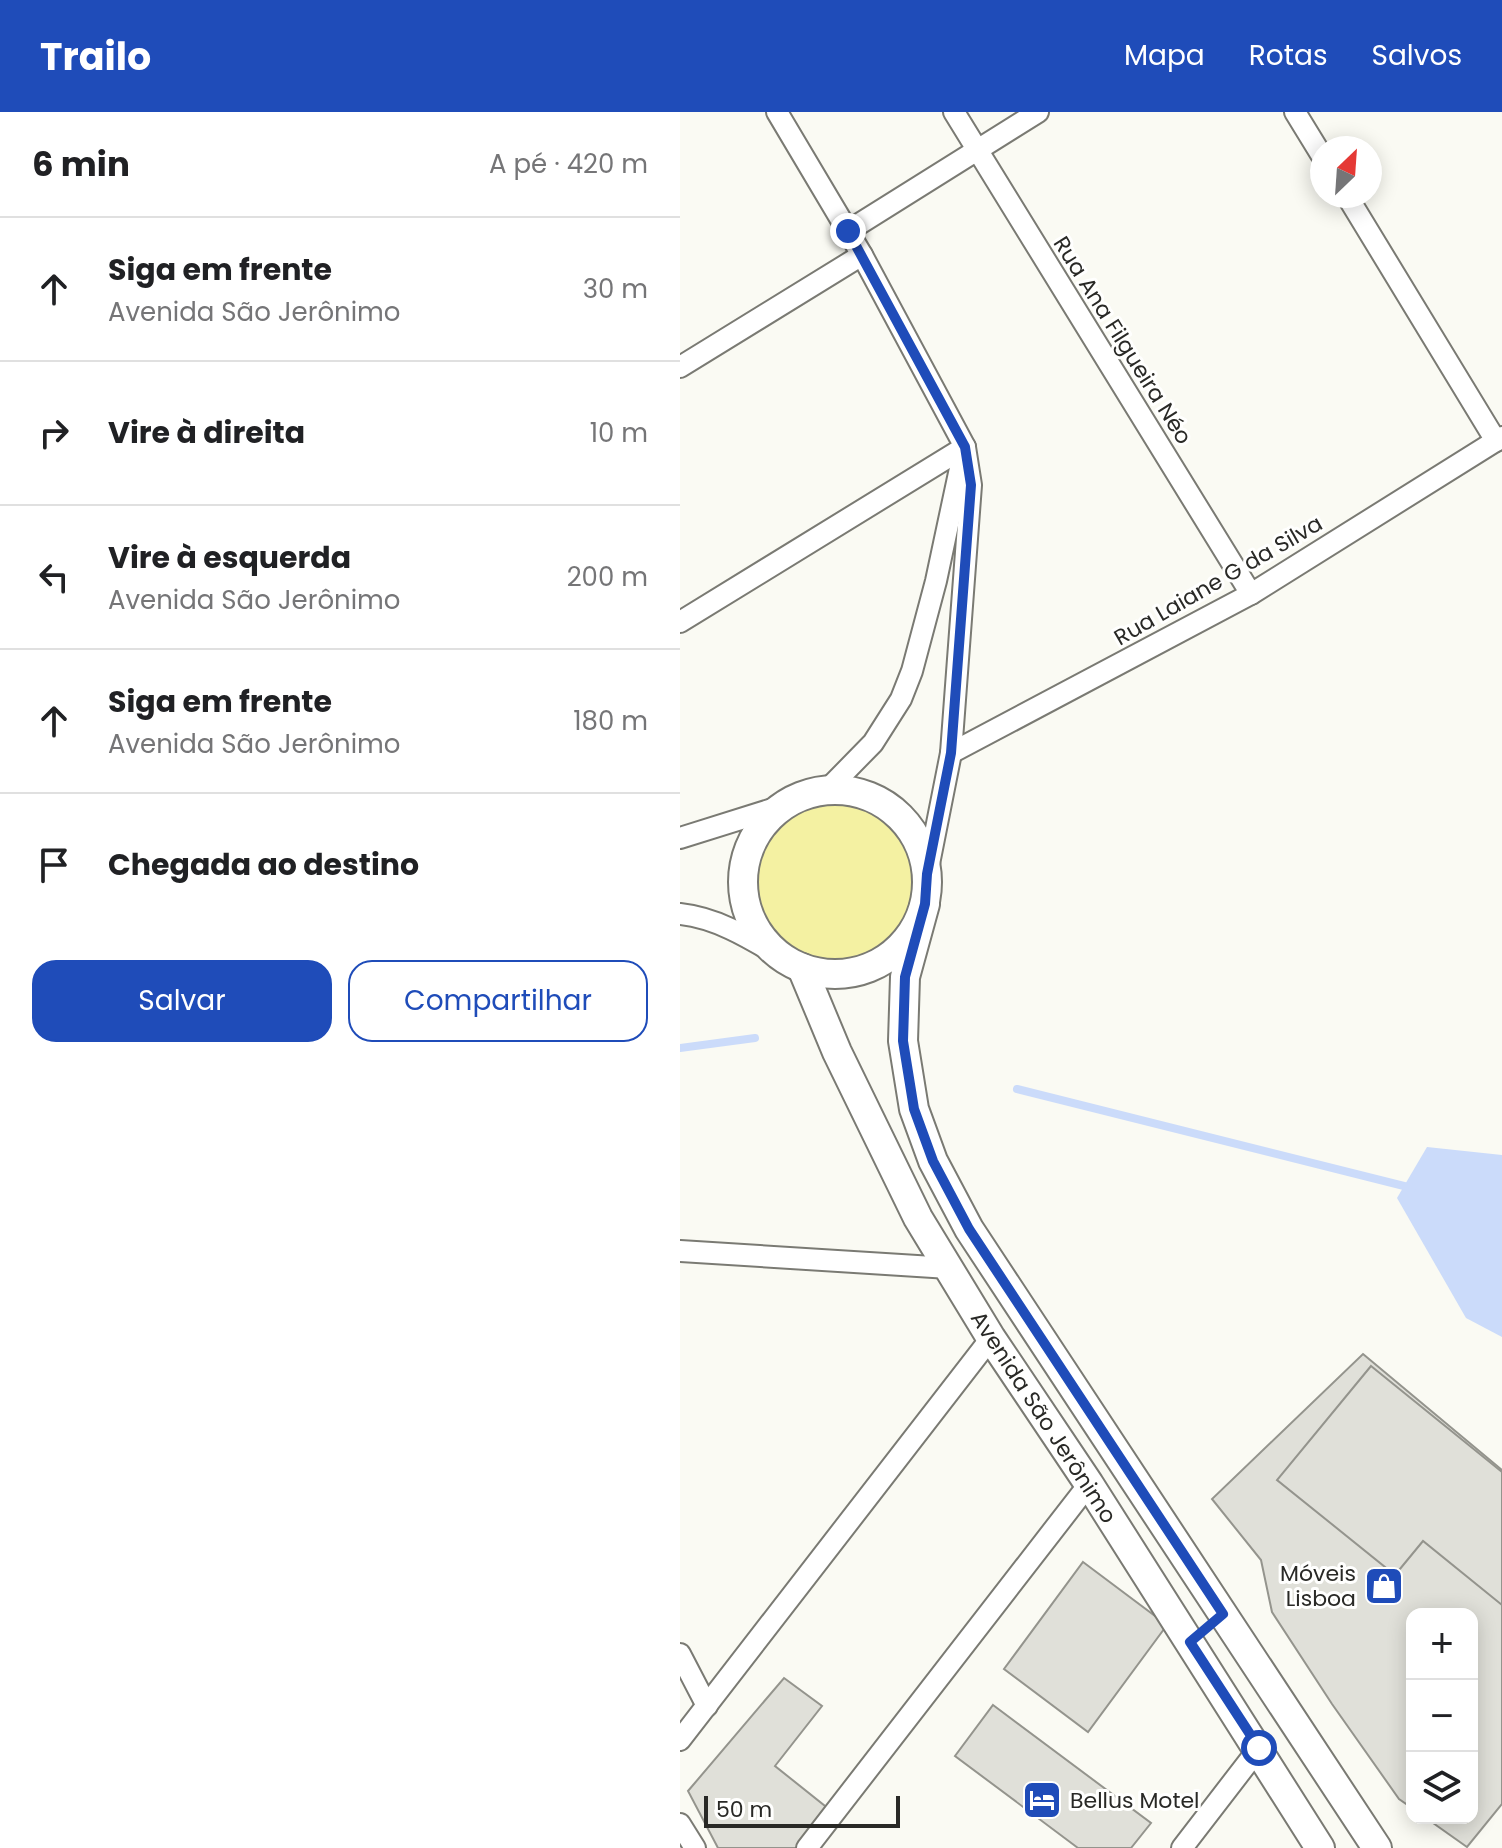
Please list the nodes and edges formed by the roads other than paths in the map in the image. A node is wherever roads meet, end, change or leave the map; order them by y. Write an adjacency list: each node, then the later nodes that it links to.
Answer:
1 (777, 112): 8 (street)
2 (954, 112): 6 (street, Rua Ana Filgueira Néo)
3 (1038, 112): 6 (street)
4 (1295, 112): 5 (street)
5 (1310, 136)
6 (977, 150): 8 (street); 13 (street, Rua Ana Filgueira Néo)
7 (1355, 208): 11 (street)
8 (848, 231): 9 (street)
9 (862, 255): 10 (street); 12 (street)
10 (680, 367)
11 (1499, 439): 13 (street, Rua Laiane G da Silva)
12 (965, 447): 14 (street); 15 (street); 16 (street)
13 (1251, 594): 15 (street, Rua Laiane G da Silva)
14 (680, 622)
15 (951, 753): 19 (street)
16 (826, 791): 17 (main road); 19 (main road)
17 (782, 806): 18 (street); 22 (main road)
18 (680, 838)
19 (927, 874): 20 (main road)
20 (925, 904): 22 (main road); 27 (main road, Avenida São Jerônimo)
21 (680, 914): 22 (street)
22 (792, 963): 24 (main road, Avenida São Jerônimo)
23 (680, 1251): 24 (street)
24 (949, 1268): 25 (main road, Avenida São Jerônimo)
25 (991, 1338): 26 (main road, Avenida São Jerônimo); 30 (street)
26 (1089, 1484): 28 (main road, Avenida São Jerônimo); 35 (street)
27 (1223, 1614): 28 (main road); 38 (main road, Avenida São Jerônimo)
28 (1190, 1642): 32 (main road, Avenida São Jerônimo)
29 (680, 1654): 30 (street)
30 (707, 1706): 31 (street)
31 (680, 1740)
32 (1259, 1748): 36 (street); 37 (main road, Avenida São Jerônimo)
33 (680, 1824): 34 (street)
34 (695, 1848)
35 (807, 1848)
36 (1182, 1848)
37 (1320, 1848)
38 (1377, 1848)

